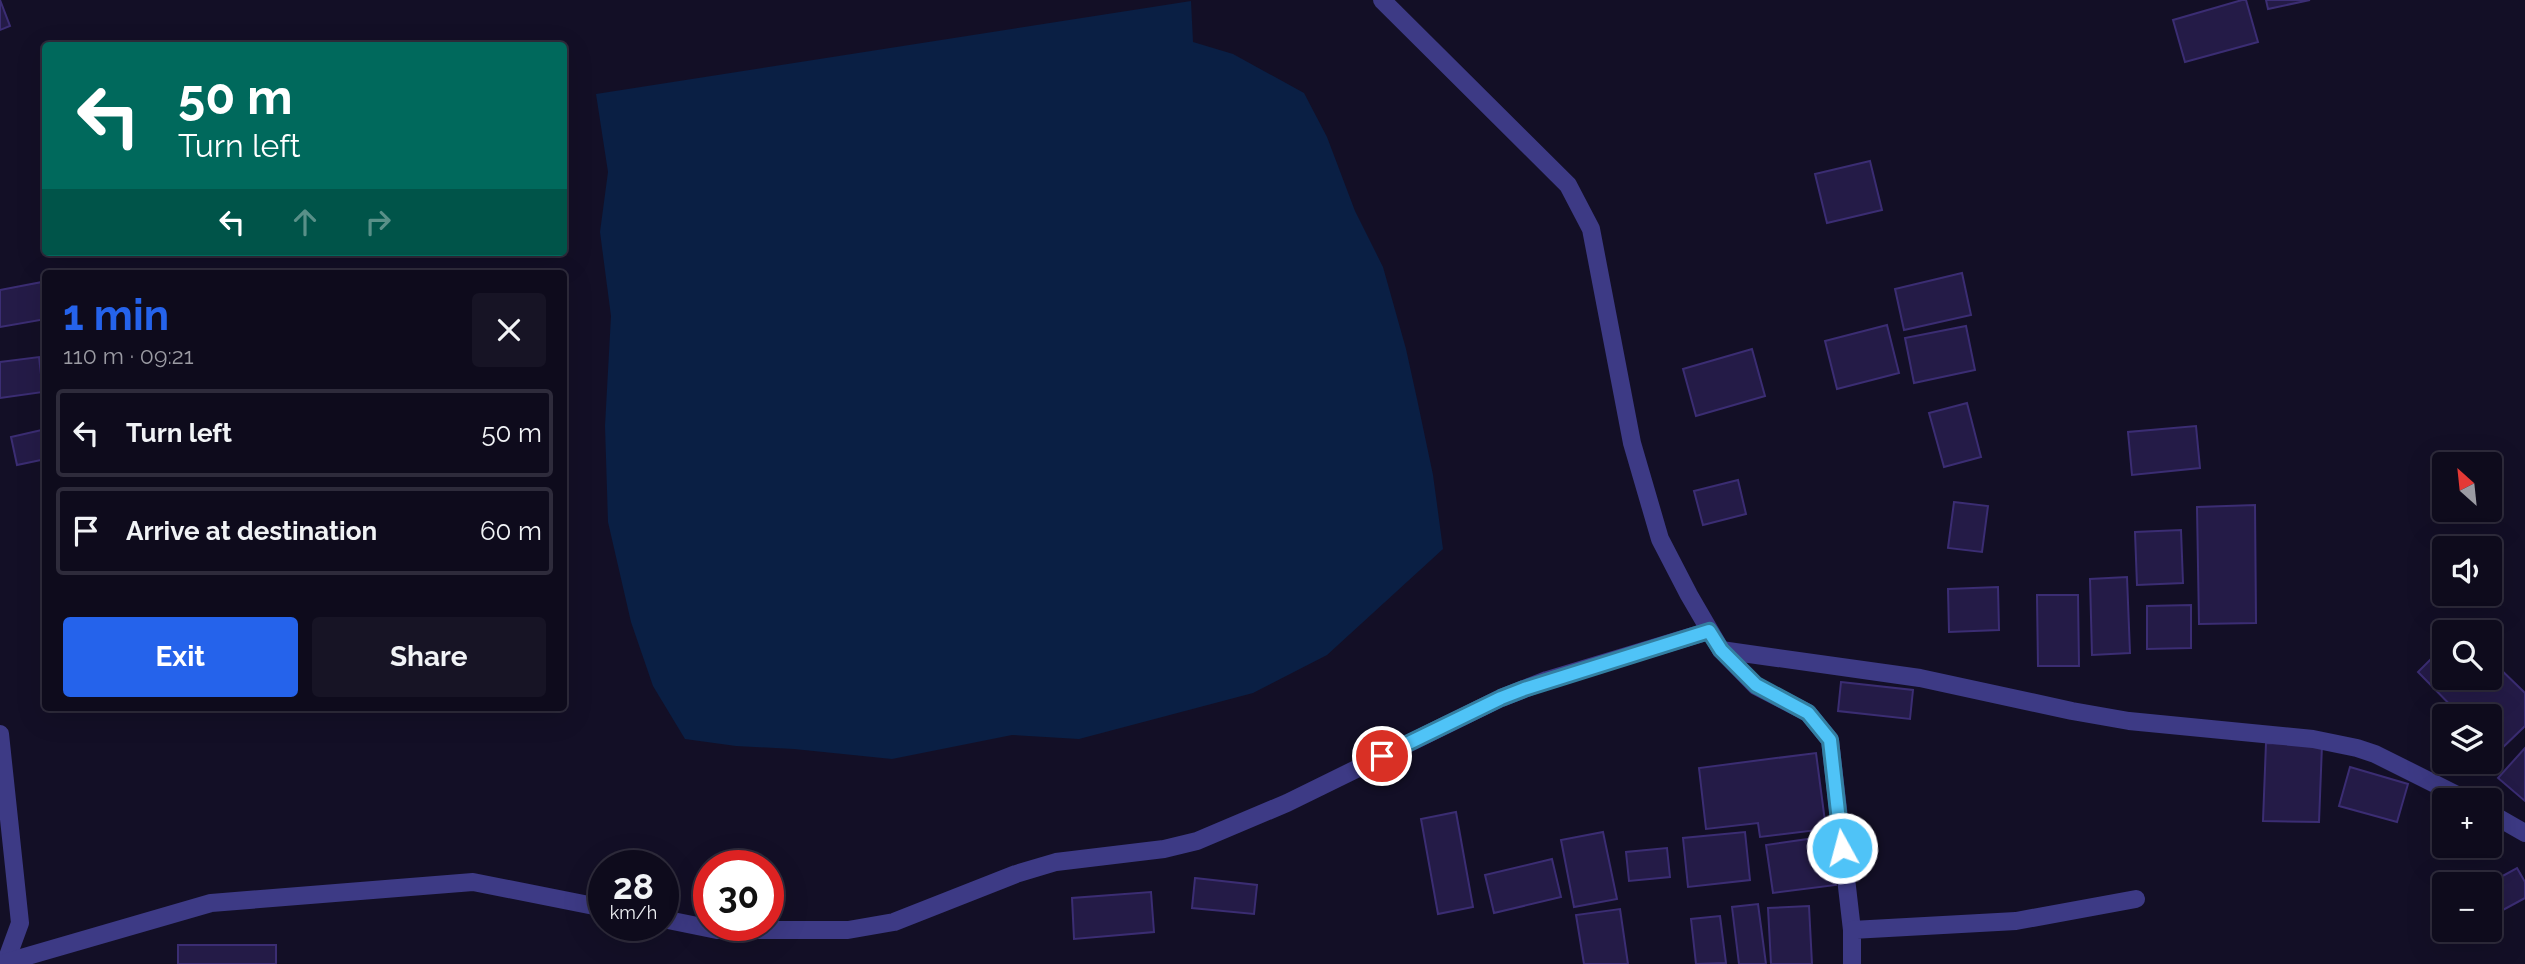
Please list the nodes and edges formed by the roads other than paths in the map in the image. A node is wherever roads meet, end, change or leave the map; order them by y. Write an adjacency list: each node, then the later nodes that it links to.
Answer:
1 (1382, 0): 2 (street)
2 (1709, 631): 3 (street); 10 (street)
3 (1721, 650): 5 (street); 11 (street)
4 (0, 734): 12 (street)
5 (2443, 788)
6 (2502, 820): 7 (street)
7 (2525, 833)
8 (2136, 899): 11 (street)
9 (588, 905): 12 (street)
10 (679, 922)
11 (1852, 930): 13 (street)
12 (3, 964)
13 (1852, 964)

